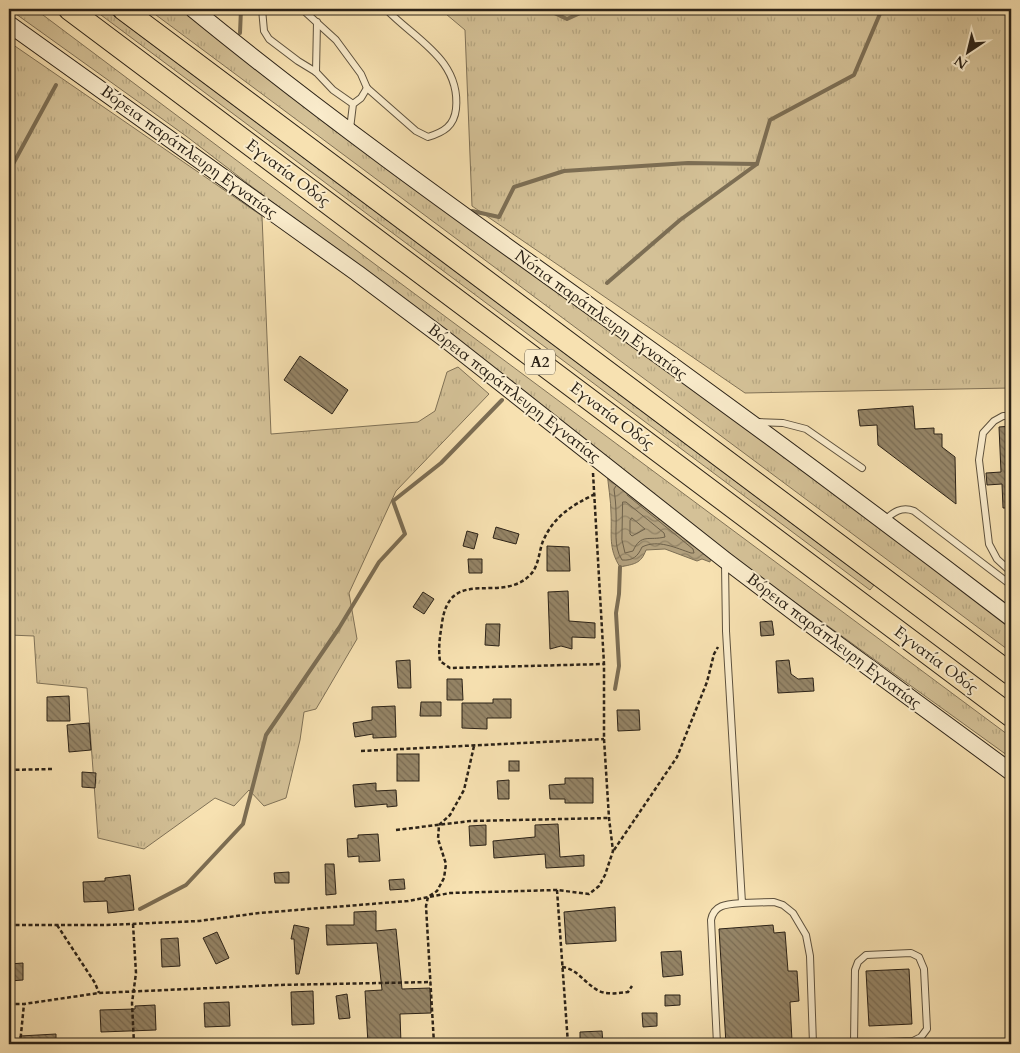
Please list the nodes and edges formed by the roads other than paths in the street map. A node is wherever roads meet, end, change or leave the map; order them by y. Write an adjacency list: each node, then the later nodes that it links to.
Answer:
1 (70, 9): 23 (highway, Εγνατία Οδός / Α2)
2 (123, 9): 22 (highway, Εγνατία Οδός / Α2)
3 (193, 9): 7 (street, Νότια παράπλευρη Εγνατίας)
4 (262, 9): 10 (lane)
5 (302, 9): 8 (lane)
6 (386, 9): 11 (lane)
7 (210, 14): 13 (street, Νότια παράπλευρη Εγνατίας)
8 (317, 22): 10 (lane); 11 (lane)
9 (9, 24): 18 (street, Βόρεια παράπλευρη Εγνατίας)
10 (316, 72): 12 (lane)
11 (367, 88): 12 (lane)
12 (353, 104): 13 (lane)
13 (350, 133): 15 (street, Νότια παράπλευρη Εγνατίας)
14 (1011, 416): 19 (lane)
15 (749, 422): 16 (lane); 17 (street, Νότια παράπλευρη Εγνατίας)
16 (862, 468)
17 (884, 521): 20 (lane); 21 (street, Νότια παράπλευρη Εγνατίας)
18 (725, 560): 24 (street, Βόρεια παράπλευρη Εγνατίας); 25 (lane)
19 (1011, 572)
20 (1011, 585)
21 (1011, 618)
22 (1011, 674)
23 (1011, 716)
24 (1011, 772)
25 (742, 903): 26 (lane); 27 (lane)
26 (717, 1044)
27 (813, 1044)
28 (854, 1044): 28 (lane)

